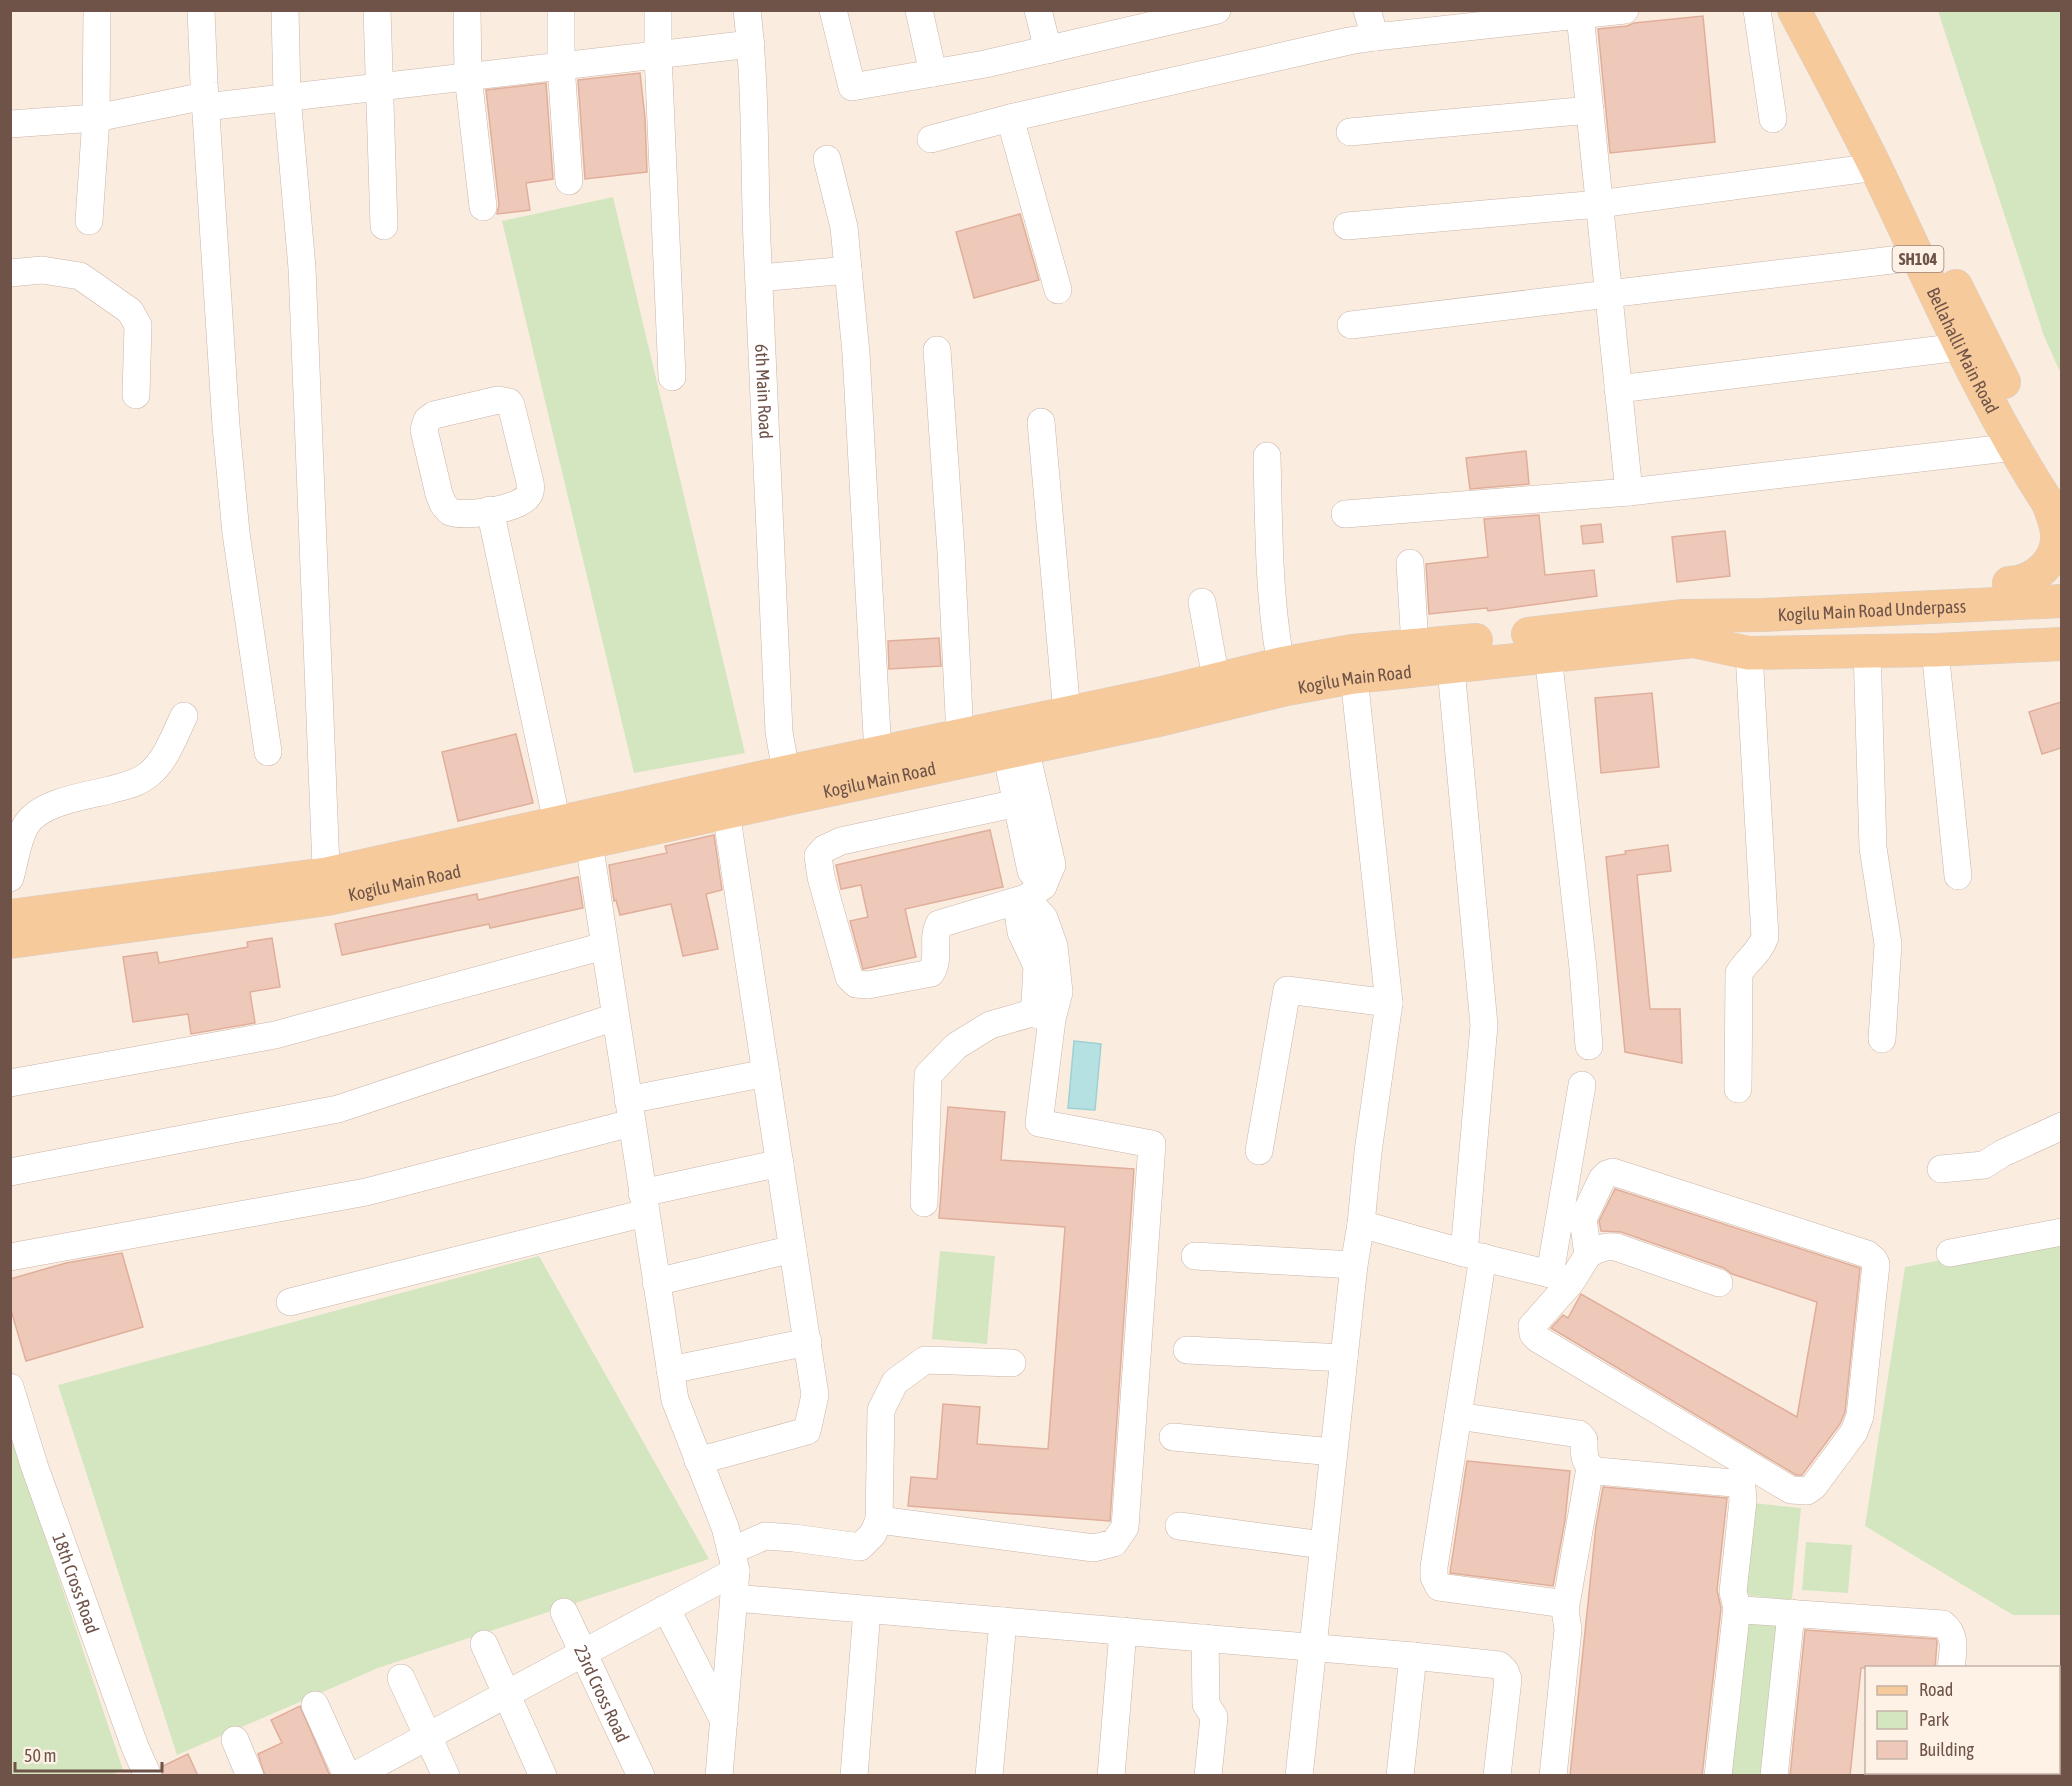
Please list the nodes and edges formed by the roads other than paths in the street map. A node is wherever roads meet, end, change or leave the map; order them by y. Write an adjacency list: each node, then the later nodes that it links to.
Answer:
1 (98, 10): 31 (street)
2 (201, 10): 29 (street)
3 (285, 10): 28 (street)
4 (377, 10): 27 (street)
5 (467, 10): 26 (street)
6 (561, 10): 24 (street)
7 (658, 10): 23 (street)
8 (747, 10): 21 (street, 6th Main Road)
9 (833, 10): 25 (street)
10 (919, 10): 25 (street)
11 (1038, 10): 22 (street)
12 (1217, 10): 19 (street)
13 (1367, 10): 20 (street)
14 (1625, 10): 18 (street)
15 (1757, 10): 33 (street)
16 (1794, 10): 38 (main road, Bellahalli Main Road / SH104)
17 (1818, 10): 61 (main road, Bellahalli Main Road / SH104)
18 (1580, 15): 20 (street); 30 (street)
19 (1133, 21): 22 (street)
20 (1374, 37): 32 (street)
21 (751, 44): 23 (street); 48 (street, 6th Main Road)
22 (1048, 50): 25 (street)
23 (658, 54): 24 (street); 54 (street)
24 (561, 65): 26 (street); 39 (street)
25 (933, 73)
26 (468, 76): 27 (street); 41 (street)
27 (380, 86): 28 (street); 43 (street)
28 (287, 96): 29 (street); 93 (street)
29 (205, 101): 31 (street); 85 (street)
30 (1590, 110): 35 (street); 40 (street)
31 (96, 118): 34 (street); 42 (street)
32 (1010, 118): 36 (street); 49 (street)
33 (1773, 119)
34 (10, 124)
35 (1350, 132)
36 (931, 139)
37 (827, 159): 46 (street)
38 (1876, 167): 40 (street); 45 (main road, Bellahalli Main Road / SH104)
39 (569, 181)
40 (1599, 204): 44 (street); 50 (street)
41 (483, 207)
42 (89, 220)
43 (384, 226)
44 (1347, 226)
45 (1917, 257): 50 (street); 52 (main road, Bellahalli Main Road / SH104)
46 (848, 270): 48 (street); 86 (street)
47 (10, 273): 56 (street)
48 (759, 278): 87 (street, 6th Main Road)
49 (1058, 290)
50 (1609, 295): 51 (street); 55 (street)
51 (1351, 325)
52 (1960, 346): 55 (street); 58 (main road, Bellahalli Main Road / SH104)
53 (937, 350): 83 (street)
54 (672, 377)
55 (1618, 389): 60 (street)
56 (136, 395)
57 (1041, 422): 81 (street)
58 (2015, 447): 60 (street); 61 (main road, Bellahalli Main Road / SH104)
59 (1267, 456): 78 (street)
60 (1629, 492): 63 (street)
61 (2057, 507): 66 (main road)
62 (490, 510): 62 (street); 90 (street)
63 (1345, 514)
64 (1410, 563): 72 (street)
65 (2061, 580): 66 (main road)
66 (2009, 583): 70 (main road)
67 (2061, 601): 70 (main road, Kogilu Main Road Underpass)
68 (1202, 602): 80 (street)
69 (2061, 622): 70 (main road, Kogilu Main Road Underpass)
70 (1688, 629): 75 (main road, Kogilu Main Road); 76 (main road, Kogilu Main Road); 77 (main road, Kogilu Main Road)
71 (2061, 644): 74 (main road, Kogilu Main Road)
72 (1415, 646): 76 (main road, Kogilu Main Road); 78 (main road, Kogilu Main Road)
73 (1867, 650): 74 (main road, Kogilu Main Road); 75 (main road, Kogilu Main Road); 101 (street)
74 (1935, 650): 91 (street)
75 (1749, 653): 106 (street)
76 (1450, 654): 77 (main road, Kogilu Main Road); 79 (main road, Kogilu Main Road); 119 (street)
77 (1548, 655): 102 (street)
78 (1284, 676): 79 (main road, Kogilu Main Road); 80 (main road, Kogilu Main Road); 84 (main road, Kogilu Main Road)
79 (1354, 677): 98 (street)
80 (1216, 680): 81 (main road, Kogilu Main Road)
81 (1067, 713): 83 (main road, Kogilu Main Road)
82 (184, 716): 92 (street)
83 (960, 735): 86 (main road, Kogilu Main Road)
84 (1015, 750): 86 (main road, Kogilu Main Road); 88 (street)
85 (268, 752)
86 (878, 766): 87 (main road, Kogilu Main Road); 89 (main road, Kogilu Main Road)
87 (786, 772): 90 (main road, Kogilu Main Road)
88 (1026, 801): 94 (street); 94 (street)
89 (726, 812): 90 (main road, Kogilu Main Road); 103 (street)
90 (577, 827): 93 (main road, Kogilu Main Road); 97 (street)
91 (1958, 876)
92 (10, 878)
93 (327, 886): 95 (main road, Kogilu Main Road); 96 (main road, Kogilu Main Road)
94 (1035, 892): 99 (street)
95 (10, 916)
96 (10, 942)
97 (604, 946): 100 (street); 104 (street)
98 (1389, 1003): 109 (street); 115 (street)
99 (1042, 1016): 114 (street); 139 (street)
100 (615, 1017): 107 (street); 112 (street)
101 (1882, 1039)
102 (1589, 1046)
103 (766, 1073): 107 (street); 110 (street)
104 (10, 1083)
105 (1582, 1085): 124 (street)
106 (1738, 1089)
107 (630, 1112): 113 (street); 122 (street)
108 (2061, 1126): 111 (street)
109 (1260, 1151)
110 (780, 1163): 113 (street); 117 (street)
111 (1941, 1169)
112 (10, 1172)
113 (644, 1203): 125 (street); 127 (street)
114 (924, 1203)
115 (1361, 1224): 119 (street); 123 (street)
116 (2061, 1232): 118 (street)
117 (793, 1249): 125 (street); 128 (street)
118 (1950, 1252)
119 (1474, 1255): 124 (street); 134 (street)
120 (1588, 1255): 124 (street); 124 (street); 126 (street)
121 (1195, 1256): 123 (street)
122 (10, 1257)
123 (1354, 1265): 130 (street)
124 (1561, 1278)
125 (656, 1282): 132 (street)
126 (1719, 1283)
127 (290, 1302)
128 (808, 1342): 132 (street); 137 (street)
129 (1187, 1350): 130 (street)
130 (1344, 1358): 136 (street)
131 (1012, 1363): 139 (street)
132 (670, 1370): 137 (street)
133 (10, 1388): 164 (street, 18th Cross Road)
134 (1458, 1416): 138 (street); 147 (street)
135 (1173, 1437): 136 (street)
136 (1334, 1452): 141 (street)
137 (698, 1461): 142 (street)
138 (1590, 1468): 144 (street); 147 (street)
139 (879, 1520): 142 (street)
140 (1179, 1526): 141 (street)
141 (1323, 1545): 154 (street)
142 (733, 1561): 143 (street); 145 (street)
143 (734, 1598): 146 (street); 161 (street)
144 (1737, 1607): 149 (street); 180 (street)
145 (666, 1608): 155 (street); 161 (street)
146 (867, 1610): 150 (street); 172 (street)
147 (1564, 1610): 179 (street)
148 (564, 1612): 155 (street, 23rd Cross Road)
149 (1791, 1612): 157 (street); 181 (street)
150 (1003, 1621): 151 (street); 173 (street)
151 (1123, 1631): 152 (street); 174 (street)
152 (1205, 1638): 154 (street); 175 (street)
153 (484, 1644): 159 (street)
154 (1312, 1648): 156 (street); 176 (street)
155 (584, 1653): 159 (street); 170 (street, 23rd Cross Road)
156 (1413, 1656): 177 (street); 178 (street)
157 (1951, 1666)
158 (401, 1678): 162 (street)
159 (507, 1694): 162 (street); 169 (street)
160 (315, 1705): 166 (street)
161 (724, 1721): 171 (street)
162 (428, 1736): 167 (street); 168 (street)
163 (235, 1740): 165 (street)
164 (148, 1776)
165 (250, 1776)
166 (347, 1776)
167 (354, 1776)
168 (446, 1776)
169 (543, 1776)
170 (641, 1776)
171 (719, 1776)
172 (854, 1776)
173 (989, 1776)
174 (1111, 1776)
175 (1208, 1776)
176 (1299, 1776)
177 (1400, 1776)
178 (1497, 1776)
179 (1553, 1776)
180 (1718, 1776)
181 (1774, 1776)

